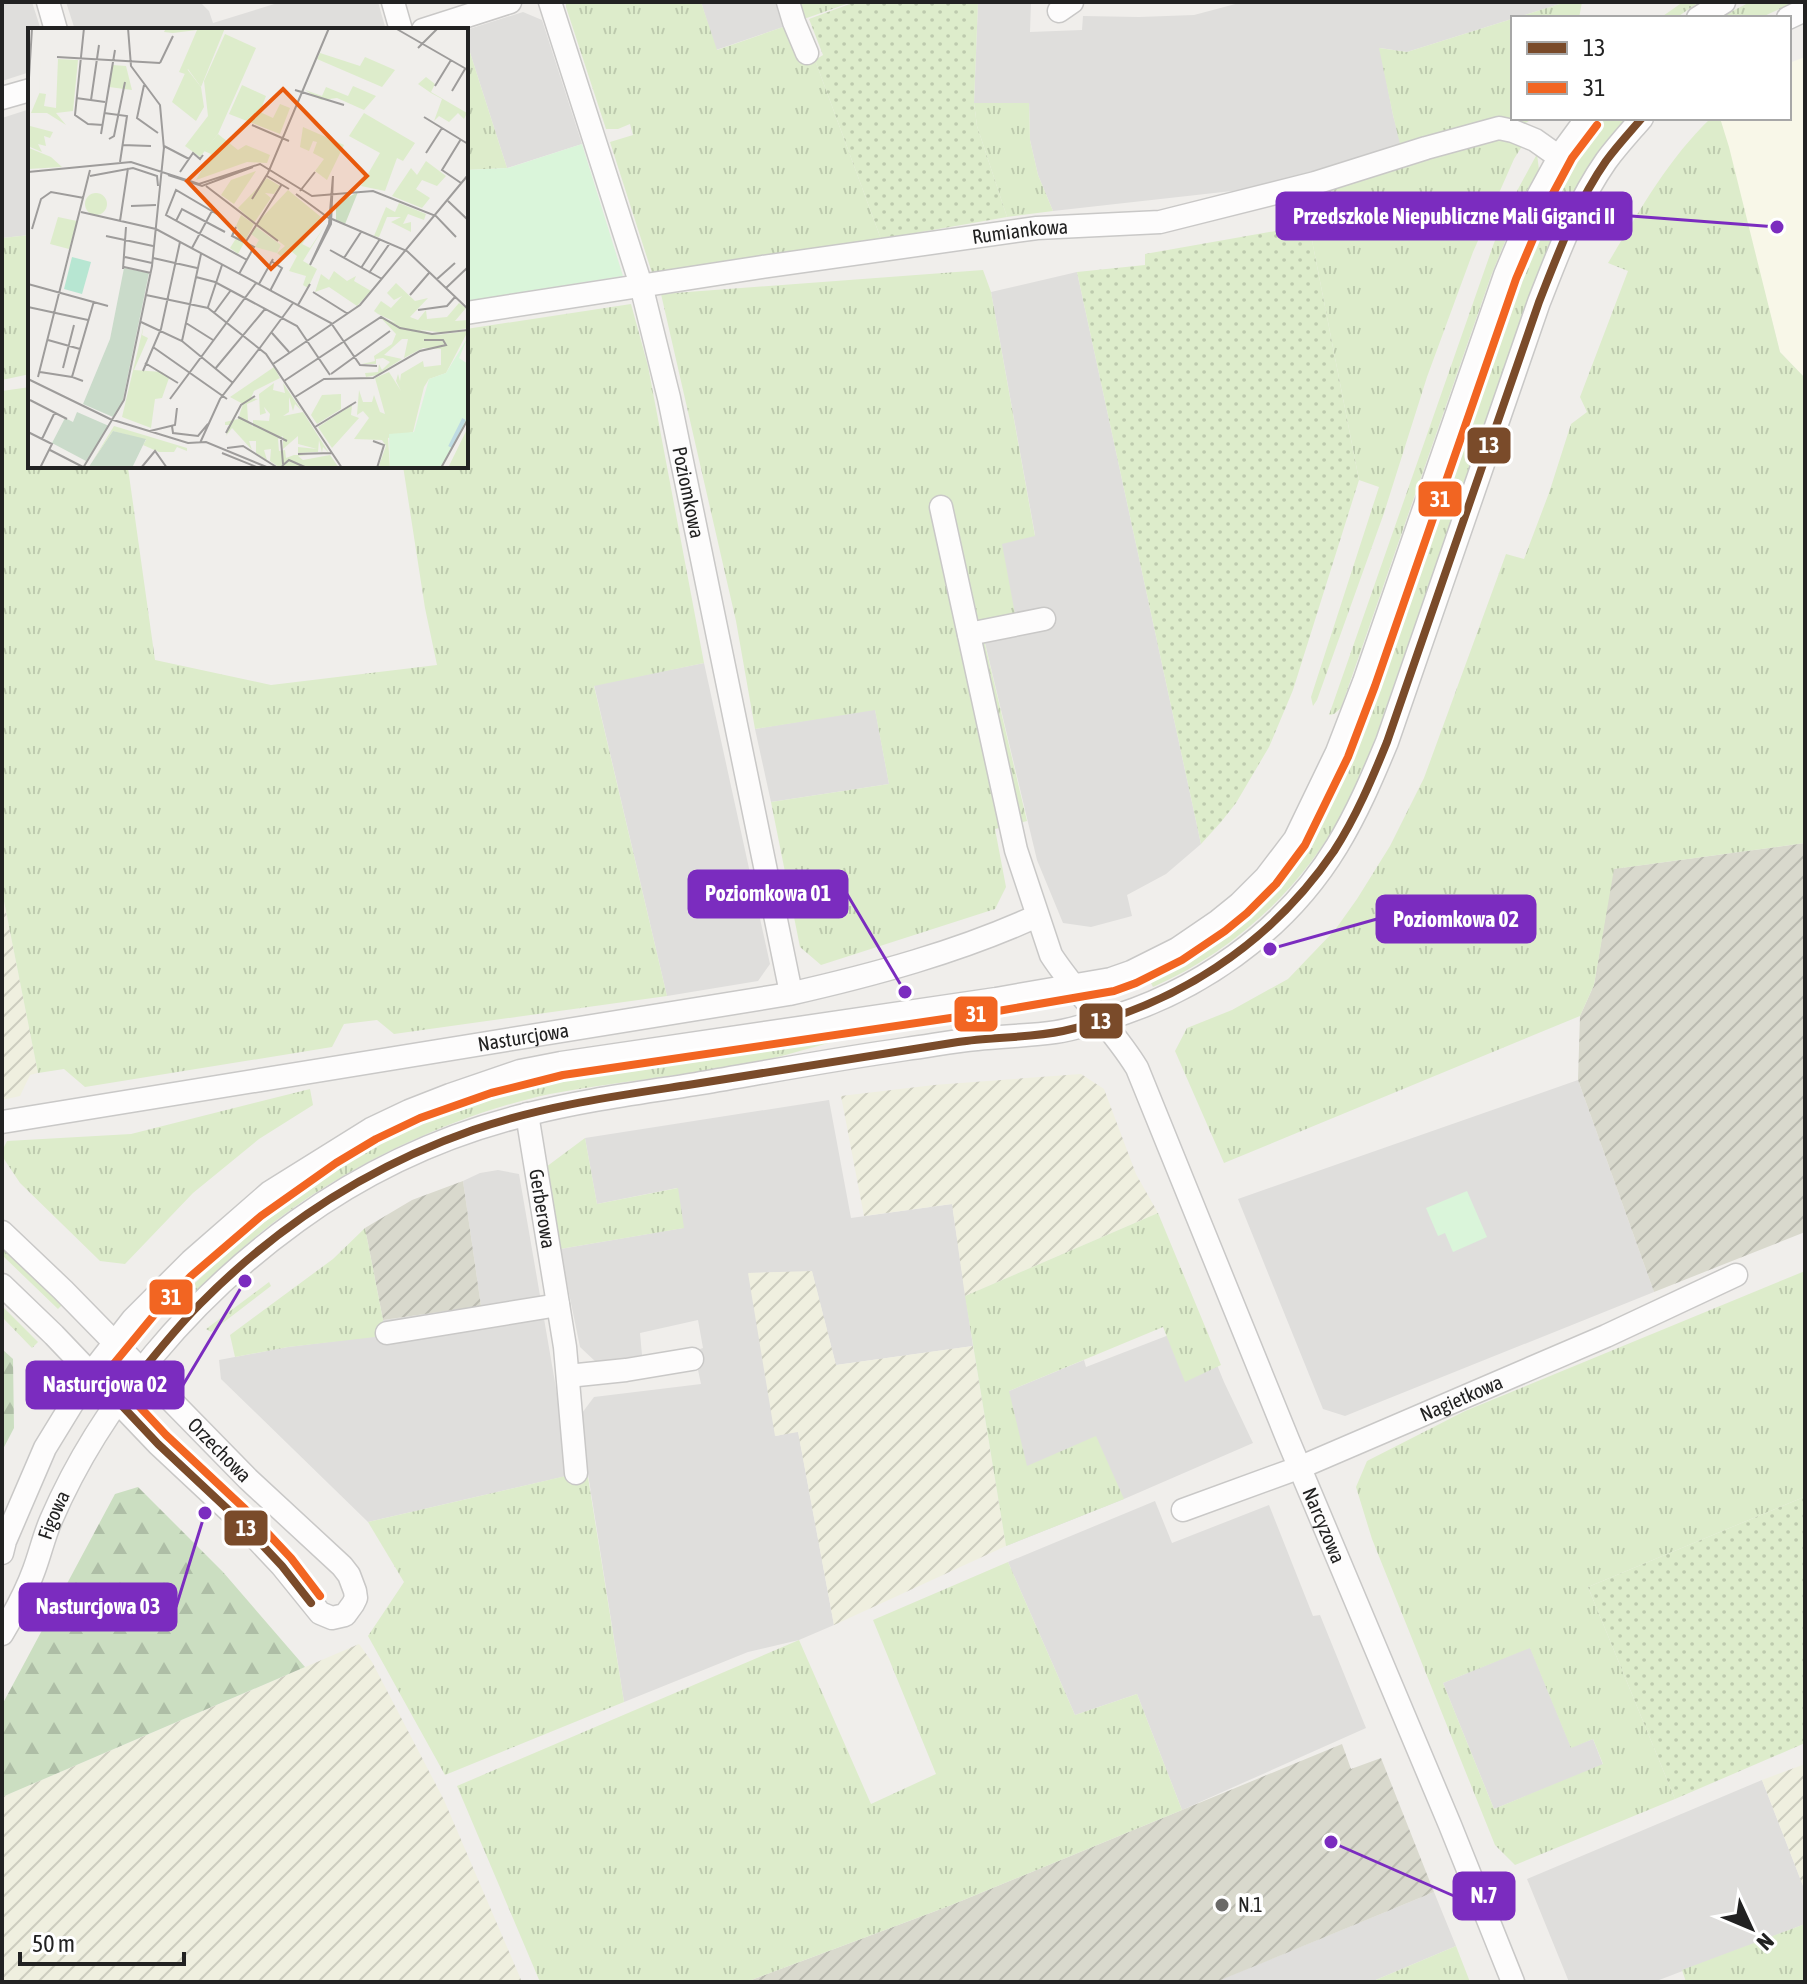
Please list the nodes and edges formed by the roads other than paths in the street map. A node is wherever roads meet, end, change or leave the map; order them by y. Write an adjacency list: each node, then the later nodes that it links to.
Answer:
1 (48, 2): 8 (street)
2 (393, 2): 9 (street)
3 (510, 2): 10 (street)
4 (550, 2): 17 (street, Poziomkowa)
5 (788, 2): 11 (street)
6 (1724, 2): 7 (street)
7 (1701, 16)
8 (55, 28)
9 (400, 28)
10 (429, 28)
11 (807, 53)
12 (28, 91): 13 (street)
13 (2, 98)
14 (1586, 120): 16 (street, Figowa)
15 (1640, 120): 25 (street, Figowa)
16 (1559, 157): 17 (street, Rumiankowa); 23 (street, Figowa)
17 (641, 285): 18 (street, Rumiankowa); 24 (street, Poziomkowa)
18 (468, 313)
19 (941, 507): 21 (street, Narcyzowa)
20 (1044, 619): 21 (street)
21 (969, 634): 22 (street, Narcyzowa)
22 (1037, 916): 23 (street, Narcyzowa); 24 (street, Nasturcjowa)
23 (1073, 984): 25 (street, Narcyzowa); 33 (street, Figowa)
24 (791, 993): 27 (street, Nasturcjowa)
25 (1102, 1020): 26 (street, Figowa); 39 (street, Narcyzowa)
26 (527, 1114): 31 (street, Gerberowa); 35 (street, Figowa)
27 (2, 1122)
28 (2, 1232): 33 (street, Orzechowa)
29 (1736, 1275): 39 (street, Nagietkowa)
30 (2, 1285): 36 (street, Orzechowa)
31 (558, 1305): 32 (street); 37 (street, Gerberowa)
32 (387, 1333)
33 (113, 1343): 35 (street, Orzechowa); 36 (street, Figowa)
34 (692, 1359): 37 (street)
35 (141, 1372): 38 (street, Figowa); 38 (street, Orzechowa)
36 (91, 1373): 38 (street, Orzechowa); 42 (street, Figowa)
37 (568, 1376): 40 (street, Gerberowa)
38 (117, 1402): 43 (street, Figowa)
39 (1301, 1467): 41 (street, Nagietkowa); 44 (street, Narcyzowa)
40 (576, 1473)
41 (1183, 1510)
42 (2, 1553)
43 (2, 1634)
44 (1513, 1982)

